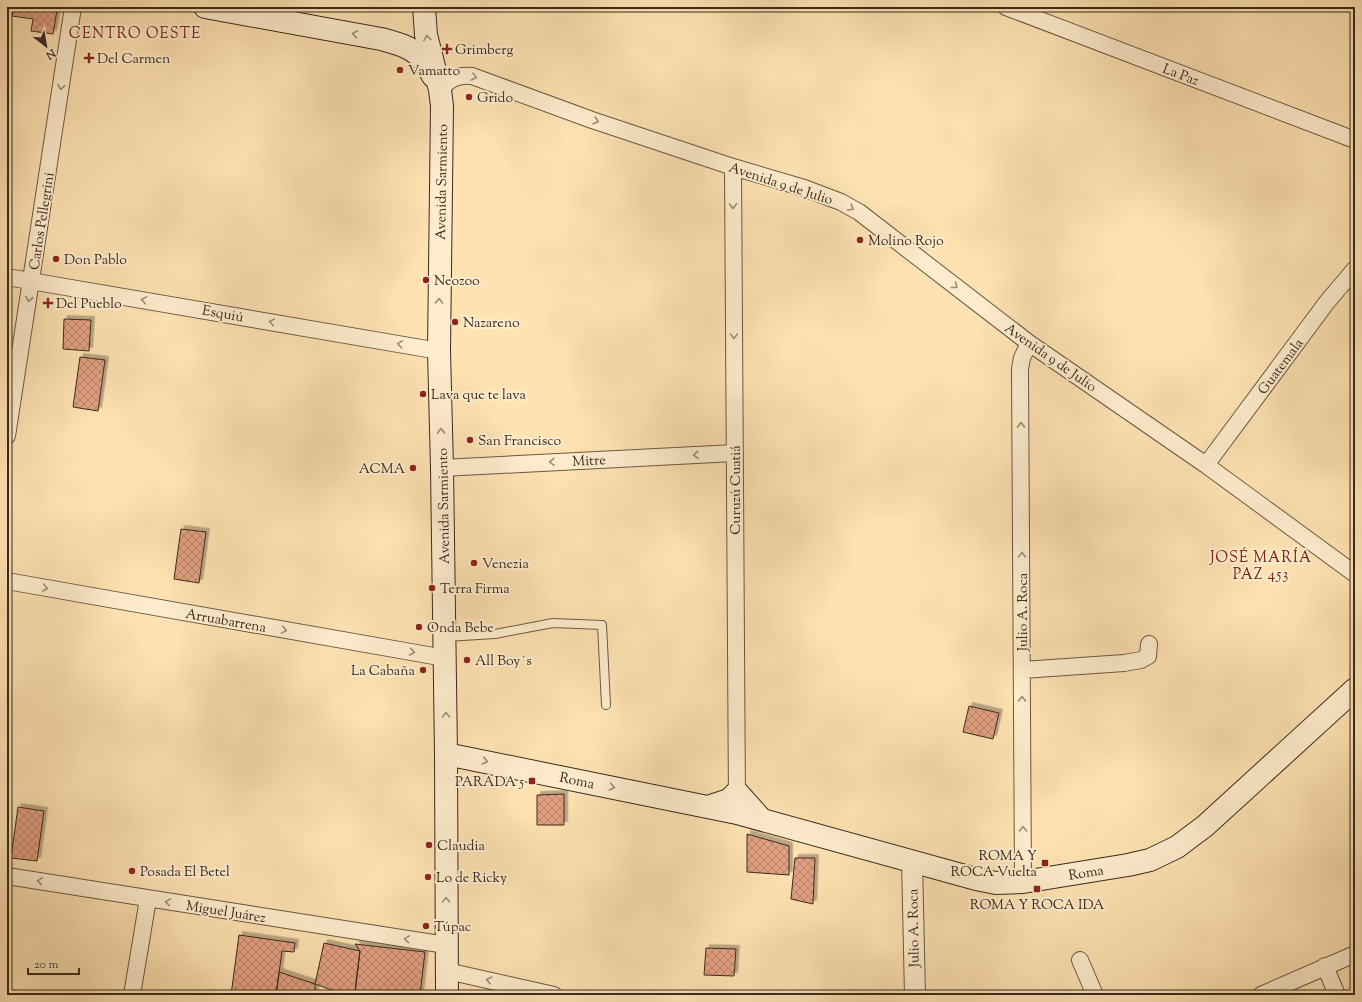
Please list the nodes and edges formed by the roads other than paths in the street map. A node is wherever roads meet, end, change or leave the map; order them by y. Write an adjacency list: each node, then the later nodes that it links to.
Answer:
1 (73, 7): 11 (street, Carlos Pellegrini, one-way to 11)
2 (205, 7): 5 (main road, one-way to 2)
3 (424, 7): 5 (main road); 6 (main road, one-way to 3)
4 (1006, 7): 7 (street, La Paz)
5 (381, 39): 6 (main road)
6 (440, 90): 8 (street, Avenida 9 de Julio, one-way to 8); 13 (main road, Avenida Sarmiento, one-way to 6)
7 (1355, 140)
8 (733, 167): 12 (street, Avenida 9 de Julio, one-way to 12); 15 (street, Curuzú Cuatiá, one-way to 15)
9 (1355, 270): 16 (street, Guatemala)
10 (7, 277): 11 (street, Esquiú)
11 (32, 280): 13 (street, Esquiú, one-way to 11); 14 (street, Carlos Pellegrini, one-way to 14)
12 (1029, 343): 16 (street, Avenida 9 de Julio); 23 (street, Julio A. Roca, one-way to 12)
13 (438, 351): 17 (main road, Avenida Sarmiento, one-way to 13)
14 (7, 436)
15 (735, 452): 17 (street, Mitre, one-way to 17); 27 (street, Curuzú Cuatiá)
16 (1206, 465): 18 (street, Avenida 9 de Julio)
17 (442, 468): 20 (main road, Avenida Sarmiento)
18 (1355, 574)
19 (7, 581): 22 (street, Arruabarrena, one-way to 22)
20 (445, 637): 22 (main road, Avenida Sarmiento); 25 (lane)
21 (1150, 644): 23 (street)
22 (445, 658): 26 (main road, Avenida Sarmiento, one-way to 22)
23 (1022, 670): 30 (street, Julio A. Roca, one-way to 23)
24 (1355, 689): 30 (main road, Roma)
25 (606, 705)
26 (446, 754): 27 (main road, Roma, one-way to 27); 32 (main road, Avenida Sarmiento, one-way to 26)
27 (737, 803): 28 (main road, Roma)
28 (912, 861): 30 (main road, Roma); 40 (street, Julio A. Roca)
29 (7, 876): 31 (street, Miguel Juárez, one-way to 29)
30 (1023, 882)
31 (148, 899): 32 (street, Miguel Juárez, one-way to 31); 37 (street)
32 (446, 945): 36 (main road, Avenida Sarmiento)
33 (1355, 954): 35 (street)
34 (1080, 960): 41 (street)
35 (1325, 966): 42 (street); 43 (street)
36 (447, 971): 38 (main road, Avenida Sarmiento); 39 (street, one-way to 36)
37 (132, 995)
38 (447, 995)
39 (554, 995)
40 (915, 995)
41 (1095, 995)
42 (1261, 995)
43 (1337, 995)

